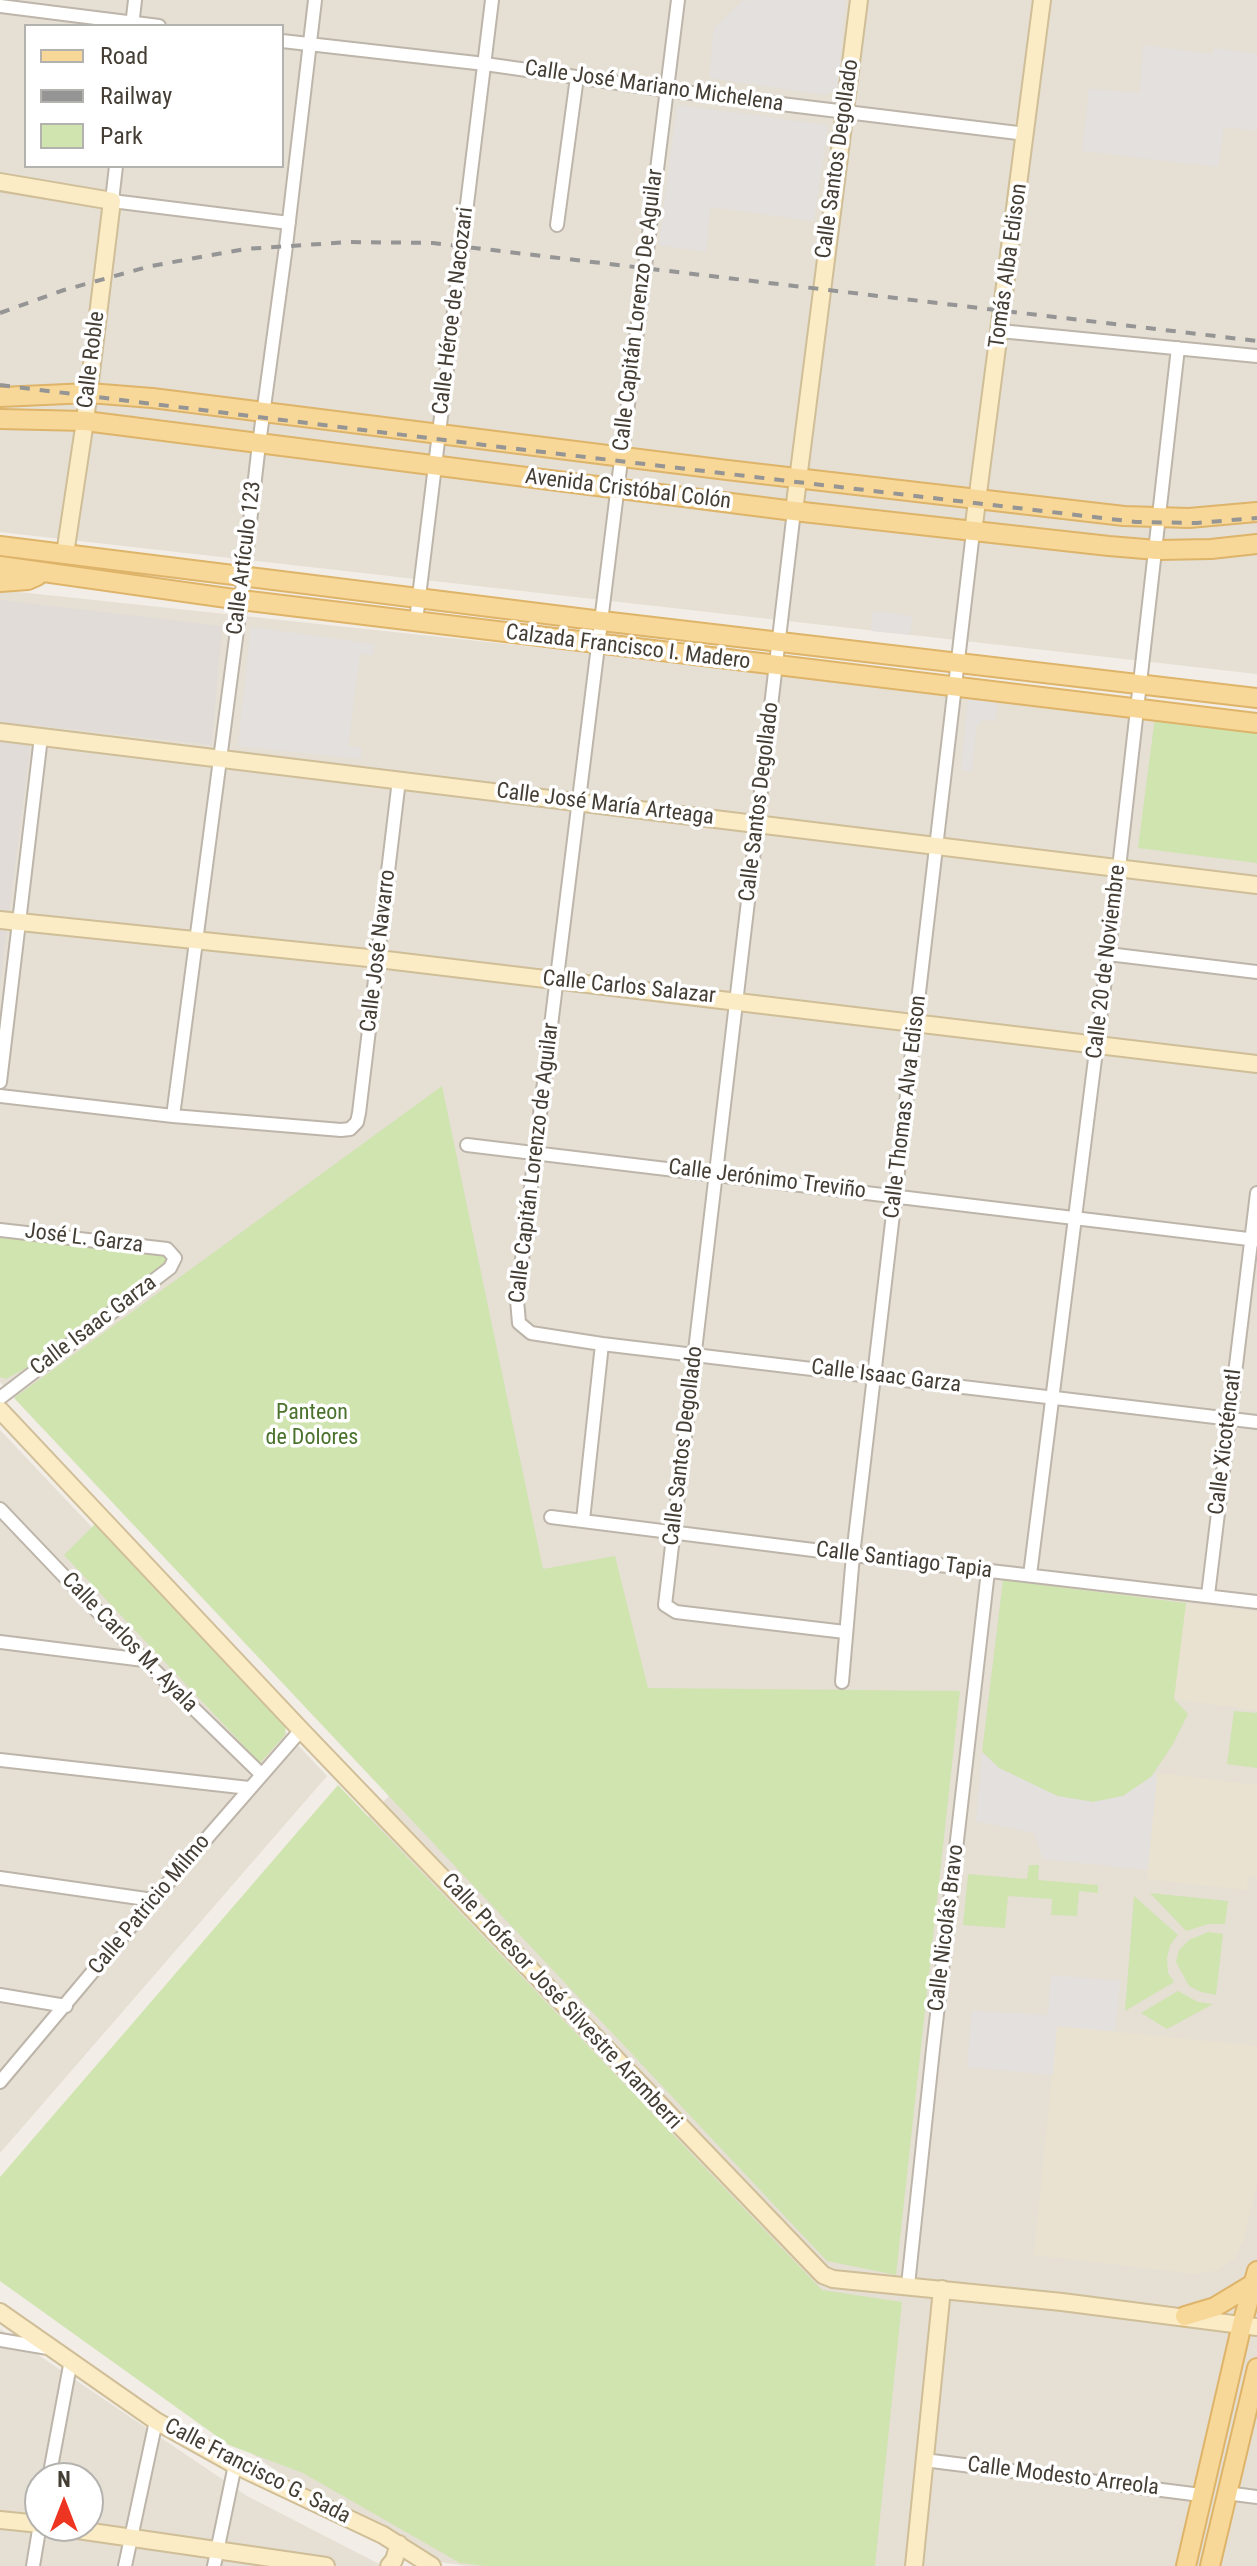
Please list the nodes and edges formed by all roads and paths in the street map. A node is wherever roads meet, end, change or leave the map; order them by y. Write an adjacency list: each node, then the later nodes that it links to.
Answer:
1 (135, 0): 8 (street)
2 (315, 0): 10 (street, Calle Artículo 123)
3 (492, 0): 11 (street, Calle Héroe de Nacozari)
4 (678, 0): 13 (street, Calle Capitán Lorenzo De Aguilar)
5 (859, 0): 14 (street, Calle Santos Degollado)
6 (1042, 0): 15 (street, Tomás Alba Edison)
7 (0, 6): 8 (street)
8 (132, 24)
9 (284, 41): 10 (street, Calle José Mariano Michelena)
10 (309, 44): 11 (street, Calle José Mariano Michelena); 19 (street, Calle Artículo 123)
11 (485, 64): 12 (street, Calle José Mariano Michelena); 29 (street, Calle Héroe de Nacozari)
12 (577, 77): 13 (street, Calle José Mariano Michelena); 20 (street)
13 (667, 90): 14 (street, Calle José Mariano Michelena); 31 (street, Calle Capitán Lorenzo De Aguilar)
14 (844, 112): 15 (street, Calle José Mariano Michelena); 33 (street, Calle Santos Degollado)
15 (1026, 134): 21 (street, Tomás Alba Edison)
16 (116, 168): 18 (street, Calle Roble)
17 (0, 182): 18 (street)
18 (112, 201): 19 (street); 24 (street, Calle Roble)
19 (289, 223): 26 (street, Calle Artículo 123)
20 (557, 225)
21 (1000, 331): 22 (street); 35 (street, Tomás Alba Edison)
22 (1178, 348): 23 (street); 38 (street, Calle 20 de Noviembre)
23 (1257, 356)
24 (89, 393): 25 (main road, Avenida Cristóbal Colón); 26 (main road, Avenida Cristóbal Colón); 28 (street, Calle Roble)
25 (0, 397)
26 (263, 413): 29 (main road, Avenida Cristóbal Colón); 30 (street, Calle Artículo 123)
27 (0, 419): 28 (main road, Avenida Cristóbal Colón)
28 (85, 421): 30 (main road, Avenida Cristóbal Colón); 43 (street, Calle Roble)
29 (439, 435): 31 (main road, Avenida Cristóbal Colón); 32 (street, Calle Héroe de Nacozari)
30 (259, 444): 32 (main road, Avenida Cristóbal Colón); 46 (street, Calle Artículo 123)
31 (620, 457): 33 (main road, Avenida Cristóbal Colón); 34 (street, Calle Capitán Lorenzo De Aguilar)
32 (435, 466): 34 (main road, Avenida Cristóbal Colón); 48 (street, Calle Héroe de Nacozari)
33 (797, 479): 35 (main road, Avenida Cristóbal Colón); 36 (street, Calle Santos Degollado)
34 (617, 490): 36 (main road, Avenida Cristóbal Colón); 51 (street, Calle Capitán Lorenzo De Aguilar)
35 (979, 499): 38 (main road, Avenida Cristóbal Colón); 39 (street, Tomás Alba Edison)
36 (794, 511): 39 (main road, Avenida Cristóbal Colón); 52 (street, Calle Santos Degollado)
37 (1257, 512): 38 (main road, Avenida Cristóbal Colón)
38 (1159, 518): 42 (street, Calle 20 de Noviembre)
39 (973, 532): 42 (main road, Avenida Cristóbal Colón); 54 (street, Calle Thomas Alva Edison)
40 (1257, 544): 42 (main road, Avenida Cristóbal Colón)
41 (3, 545): 43 (main road, Calzada Francisco I. Madero)
42 (1157, 550): 56 (street, Calle 20 de Noviembre)
43 (65, 554): 46 (main road, Calzada Francisco I. Madero)
44 (0, 566): 45 (main road, Calzada Francisco I. Madero)
45 (48, 572): 47 (main road); 49 (main road, Calzada Francisco I. Madero)
46 (244, 577): 48 (main road, Calzada Francisco I. Madero); 49 (street, Calle Artículo 123)
47 (0, 582)
48 (419, 598): 50 (street, Calle Héroe de Nacozari); 51 (main road, Calzada Francisco I. Madero)
49 (241, 600): 50 (main road, Calzada Francisco I. Madero); 63 (street, Calle Artículo 123)
50 (416, 621): 53 (main road, Calzada Francisco I. Madero)
51 (602, 621): 52 (main road, Calzada Francisco I. Madero); 53 (street, Calle Capitán Lorenzo de Aguilar)
52 (779, 642): 54 (main road, Calzada Francisco I. Madero); 55 (street, Calle Santos Degollado)
53 (599, 645): 55 (main road, Calzada Francisco I. Madero); 65 (street, Calle Capitán Lorenzo de Aguilar)
54 (958, 663): 56 (main road, Calzada Francisco I. Madero); 57 (street, Calle Thomas Alva Edison)
55 (776, 666): 57 (main road, Calzada Francisco I. Madero); 66 (street, Calle Santos Degollado)
56 (1140, 684): 58 (main road, Calzada Francisco I. Madero); 59 (street, Calle 20 de Noviembre)
57 (955, 687): 59 (main road, Calzada Francisco I. Madero); 67 (street, Calle Thomas Alva Edison)
58 (1257, 698)
59 (1137, 709): 60 (main road, Calzada Francisco I. Madero); 68 (street, Calle 20 de Noviembre)
60 (1257, 723)
61 (0, 732): 62 (street, Calle José María Arteaga)
62 (41, 737): 63 (street, Calle José María Arteaga); 71 (street)
63 (220, 758): 64 (street, Calle José María Arteaga); 72 (street, Calle Artículo 123)
64 (399, 780): 65 (street, Calle José María Arteaga); 74 (street, Calle José Navarro)
65 (580, 802): 66 (street, Calle José María Arteaga); 76 (street, Calle Capitán Lorenzo de Aguilar)
66 (757, 822): 67 (street, Calle José María Arteaga); 77 (street, Calle Santos Degollado)
67 (936, 845): 68 (street, Calle José María Arteaga); 78 (street, Calle Thomas Alva Edison)
68 (1119, 868): 69 (street, Calle José María Arteaga); 73 (street, Calle 20 de Noviembre)
69 (1257, 885)
70 (0, 920): 71 (street, Calle Carlos Salazar)
71 (19, 922): 72 (street, Calle Carlos Salazar); 81 (street)
72 (196, 940): 74 (street, Calle Carlos Salazar); 83 (street, Calle Artículo 123)
73 (1108, 954): 75 (street); 79 (street, Calle 20 de Noviembre)
74 (378, 959): 76 (street, Calle Carlos Salazar); 83 (street, Calle José Navarro)
75 (1257, 972)
76 (557, 980): 77 (street, Calle Carlos Salazar); 85 (street, Calle Capitán Lorenzo de Aguilar)
77 (736, 1000): 78 (street, Calle Carlos Salazar); 86 (street, Calle Santos Degollado)
78 (915, 1023): 79 (street, Calle Carlos Salazar); 88 (street, Calle Thomas Alva Edison)
79 (1096, 1045): 80 (street, Calle Carlos Salazar); 89 (street, Calle 20 de Noviembre)
80 (1257, 1064)
81 (0, 1082)
82 (0, 1096): 83 (street)
83 (173, 1116)
84 (467, 1145): 85 (street, Calle Jerónimo Treviño)
85 (536, 1152): 86 (street, Calle Jerónimo Treviño); 93 (street, Calle Capitán Lorenzo de Aguilar)
86 (716, 1175): 88 (street, Calle Jerónimo Treviño); 95 (street, Calle Santos Degollado)
87 (1257, 1193): 91 (street, Calle Xicoténcatl)
88 (895, 1195): 89 (street, Calle Jerónimo Treviño); 96 (street, Calle Thomas Alva Edison)
89 (1074, 1218): 91 (street, Calle Jerónimo Treviño); 97 (street, Calle 20 de Noviembre)
90 (0, 1230): 92 (street, José L. Garza)
91 (1254, 1240): 100 (street, Calle Xicoténcatl)
92 (167, 1249): 98 (street, Calle Isaac Garza)
93 (519, 1323): 94 (street, Calle Isaac Garza)
94 (602, 1344): 95 (street, Calle Isaac Garza); 104 (street)
95 (695, 1354): 96 (street, Calle Isaac Garza); 105 (street, Calle Santos Degollado)
96 (874, 1375): 97 (street, Calle Isaac Garza); 106 (street, Calle Thomas Alva Edison)
97 (1051, 1397): 100 (street, Calle Isaac Garza); 108 (street, Calle 20 de Noviembre)
98 (0, 1398)
99 (0, 1410): 115 (street, Calle Profesor José Silvestre Aramberri)
100 (1229, 1419): 101 (street, Calle Isaac Garza); 109 (street, Calle Xicoténcatl)
101 (1257, 1422)
102 (0, 1509): 113 (street, Calle Carlos M. Ayala)
103 (551, 1517): 104 (street, Calle Santiago Tapia)
104 (583, 1520): 105 (street, Calle Santiago Tapia)
105 (673, 1533): 106 (street, Calle Santiago Tapia); 111 (street, Calle Santos Degollado)
106 (853, 1555): 107 (street, Calle Santiago Tapia); 111 (street, Calle Thomas Alva Edison)
107 (988, 1571): 108 (street, Calle Santiago Tapia); 125 (street, Calle Nicolás Bravo)
108 (1030, 1575): 109 (street, Calle Santiago Tapia)
109 (1208, 1595): 110 (street, Calle Santiago Tapia)
110 (1257, 1602)
111 (845, 1632): 114 (street, Calle Thomas Alva Edison)
112 (0, 1642): 113 (street)
113 (144, 1660): 117 (street, Calle Carlos M. Ayala)
114 (842, 1682)
115 (301, 1730): 117 (street, Calle Patricio Milmo); 125 (street, Calle Profesor José Silvestre Aramberri)
116 (0, 1760): 118 (street)
117 (261, 1774): 118 (street, Calle Patricio Milmo)
118 (249, 1788): 120 (street, Calle Patricio Milmo)
119 (0, 1878): 120 (street)
120 (153, 1900): 122 (street, Calle Patricio Milmo)
121 (0, 1995): 122 (street)
122 (66, 2006): 123 (street, Calle Patricio Milmo)
123 (0, 2082)
124 (1255, 2278): 128 (main road); 129 (main road)
125 (908, 2285): 126 (street, Calle Profesor José Silvestre Aramberri)
126 (942, 2289): 128 (street, Calle Profesor José Silvestre Aramberri); 135 (street)
127 (0, 2312): 131 (street, Calle Francisco G. Sada)
128 (1185, 2316): 129 (street, Calle Profesor José Silvestre Aramberri)
129 (1249, 2326): 139 (main road)
130 (0, 2340): 131 (street)
131 (51, 2348): 132 (street, Calle Francisco G. Sada)
132 (71, 2360): 134 (street, Calle Francisco G. Sada); 136 (street)
133 (1257, 2368): 138 (main road)
134 (156, 2421): 137 (street, Calle Francisco G. Sada); 144 (street)
135 (924, 2460): 139 (street, Calle Modesto Arreola); 153 (street)
136 (52, 2462)
137 (235, 2465): 146 (street, Calle Francisco G. Sada); 147 (street)
138 (1226, 2493): 140 (street); 155 (main road)
139 (1201, 2495): 154 (main road)
140 (1257, 2497)
141 (0, 2520): 142 (street)
142 (24, 2522)
143 (104, 2535): 144 (street)
144 (129, 2539): 147 (street); 149 (street)
145 (37, 2542): 148 (street)
146 (399, 2544): 151 (street); 152 (street, Calle Francisco G. Sada)
147 (215, 2559): 150 (street)
148 (33, 2566)
149 (125, 2566)
150 (326, 2566)
151 (389, 2566)
152 (432, 2566)
153 (914, 2566)
154 (1186, 2566)
155 (1210, 2566)

